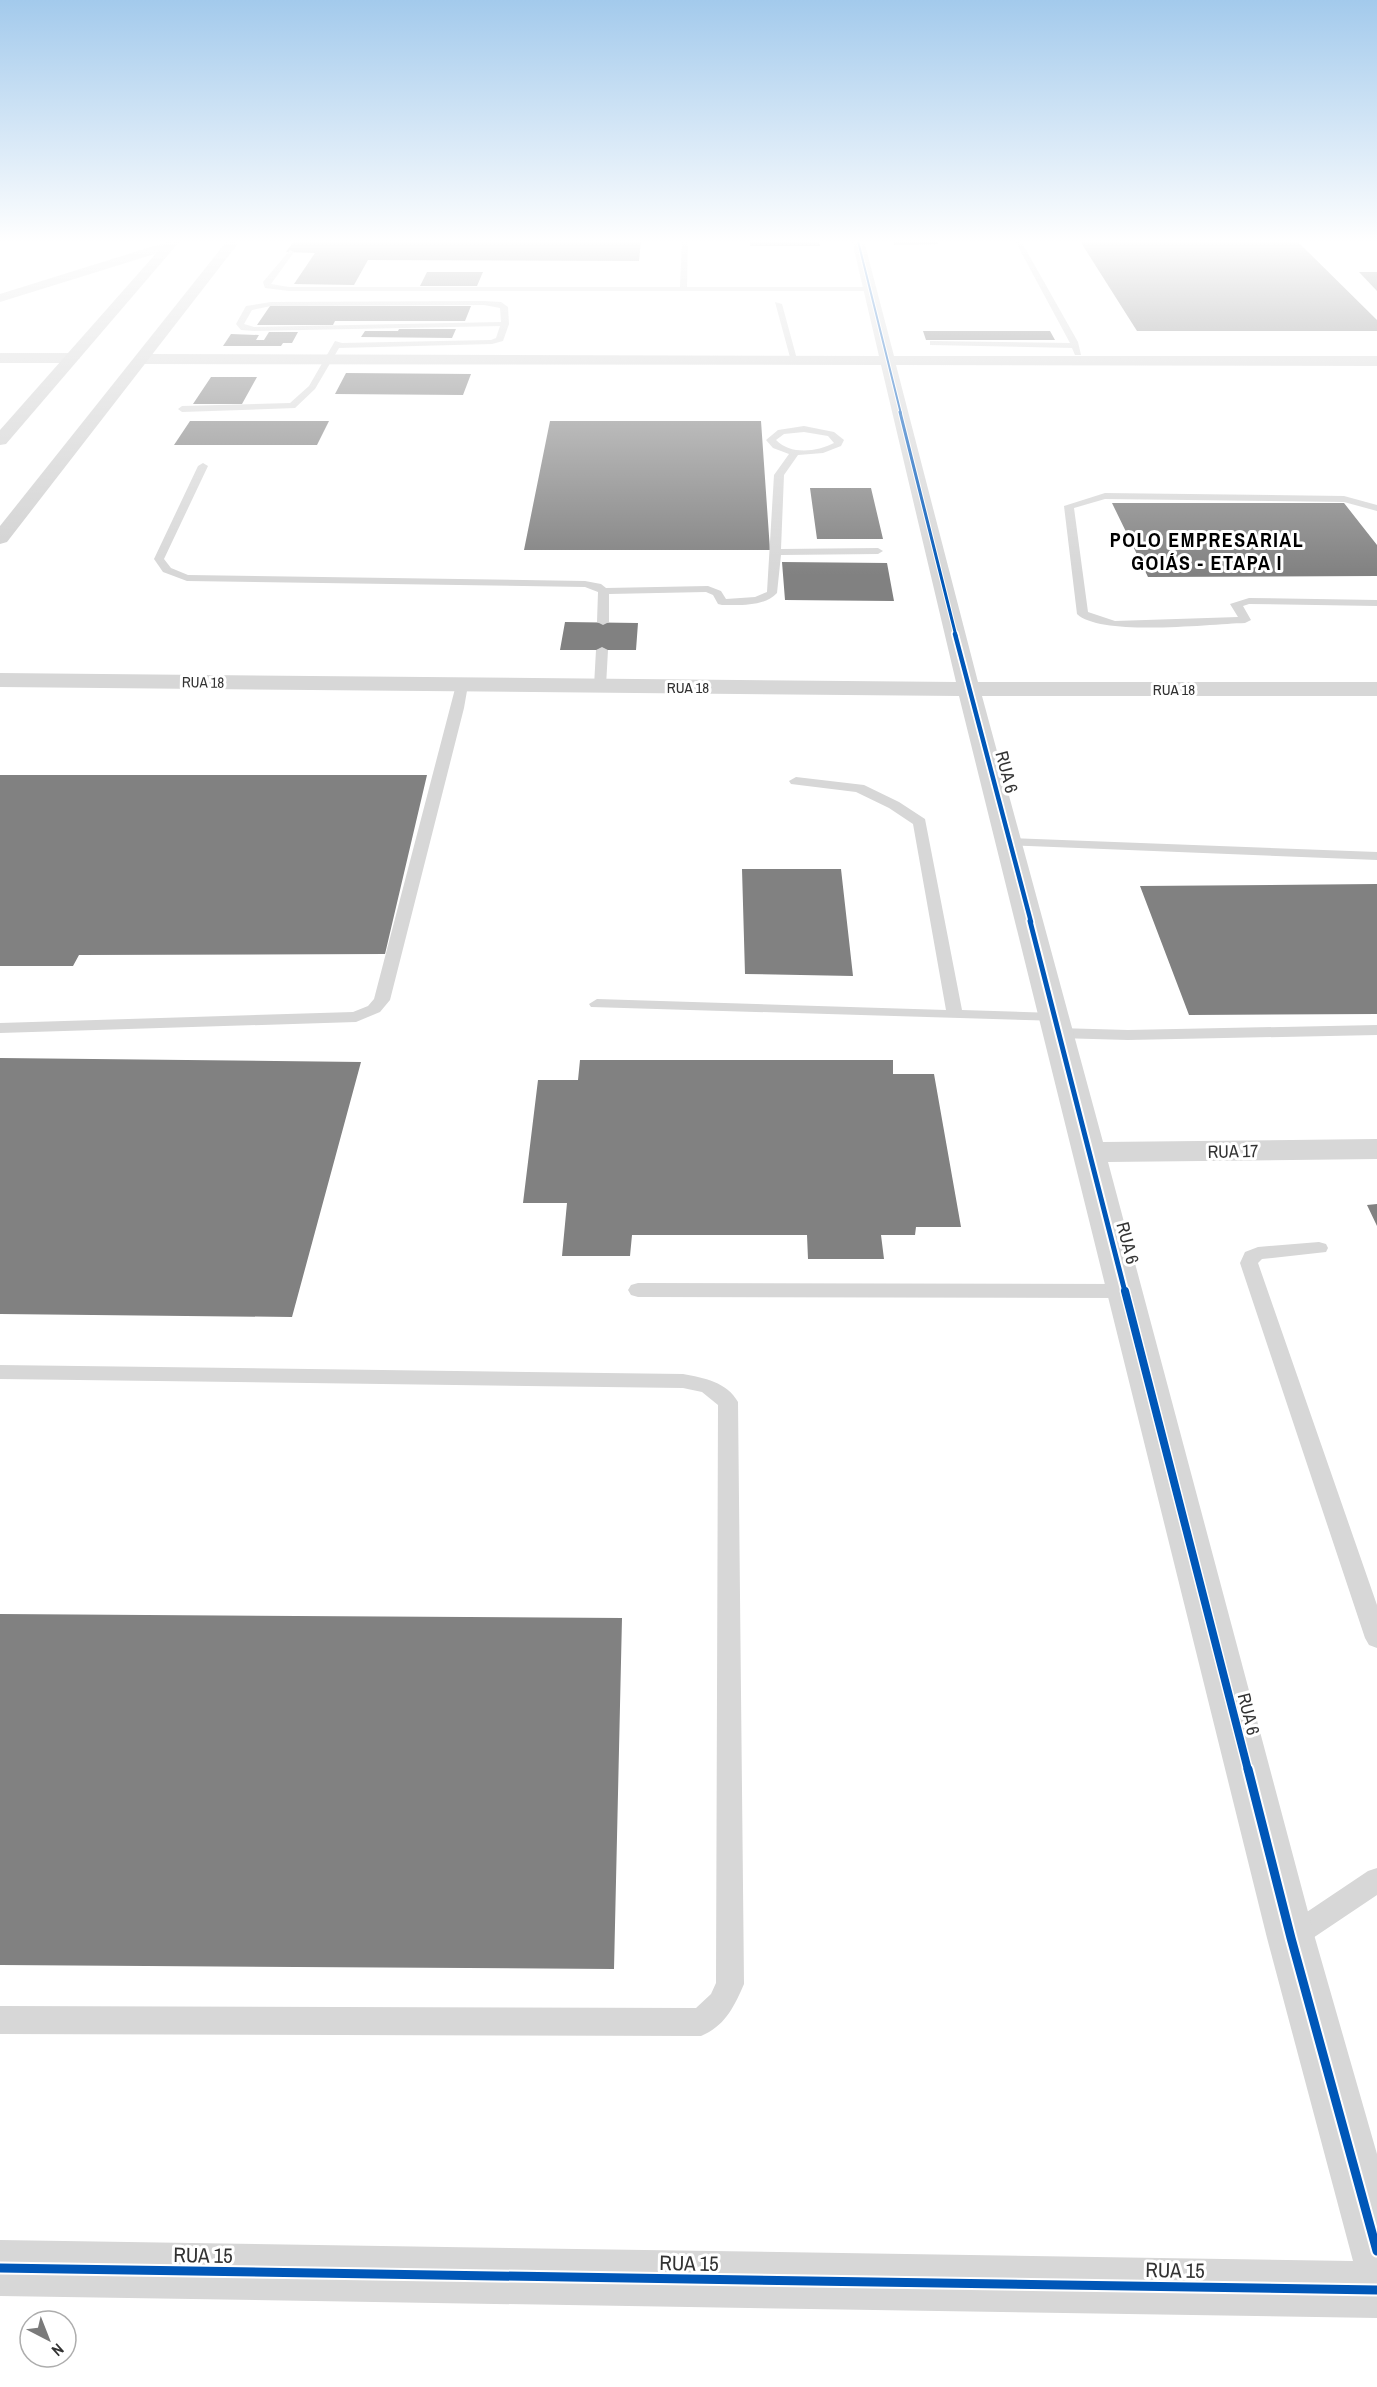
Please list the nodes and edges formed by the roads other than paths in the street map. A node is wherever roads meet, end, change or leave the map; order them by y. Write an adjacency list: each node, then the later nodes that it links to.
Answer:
1 (76, 352): 9 (street)
2 (147, 352): 11 (street)
3 (343, 352): 7 (lane)
4 (792, 352): 12 (lane)
5 (886, 352): 13 (street, RUA 6)
6 (1069, 352): 8 (lane)
7 (333, 353): 11 (street); 12 (street); 15 (lane)
8 (1078, 353): 13 (street); 14 (street)
9 (72, 357): 10 (street); 16 (street)
10 (0, 358)
11 (142, 359): 20 (street)
12 (795, 361): 13 (street)
13 (888, 361): 30 (street, RUA 6)
14 (1377, 361)
15 (182, 409)
16 (0, 440)
17 (796, 452): 17 (lane); 22 (lane)
18 (203, 466): 23 (lane)
19 (1377, 508): 24 (lane)
20 (0, 538)
21 (878, 551): 22 (lane)
22 (776, 552): 23 (lane)
23 (604, 591): 25 (lane)
24 (1377, 603)
25 (603, 622)
26 (602, 650): 29 (lane)
27 (0, 680): 28 (street, RUA 18)
28 (462, 685): 29 (street, RUA 18); 38 (lane)
29 (600, 686): 30 (street, RUA 18)
30 (970, 689): 31 (street, RUA 18); 33 (street, RUA 6)
31 (1377, 689)
32 (796, 781): 36 (lane)
33 (1010, 842): 34 (lane); 37 (street, RUA 6)
34 (1377, 856)
35 (597, 1004): 36 (lane)
36 (955, 1014): 37 (lane)
37 (1056, 1025): 39 (lane); 41 (street, RUA 6)
38 (0, 1028)
39 (1377, 1030)
40 (1377, 1149): 41 (street, RUA 17)
41 (1088, 1152): 44 (street, RUA 6)
42 (1319, 1248): 46 (lane)
43 (638, 1290): 44 (lane)
44 (1124, 1291): 48 (street, RUA 6)
45 (0, 1372): 49 (lane)
46 (1377, 1638)
47 (1377, 1881): 48 (lane)
48 (1291, 1938): 50 (street, RUA 6)
49 (0, 2020)
50 (1377, 2251)
51 (0, 2268): 52 (street, RUA 15)
52 (1377, 2290)

